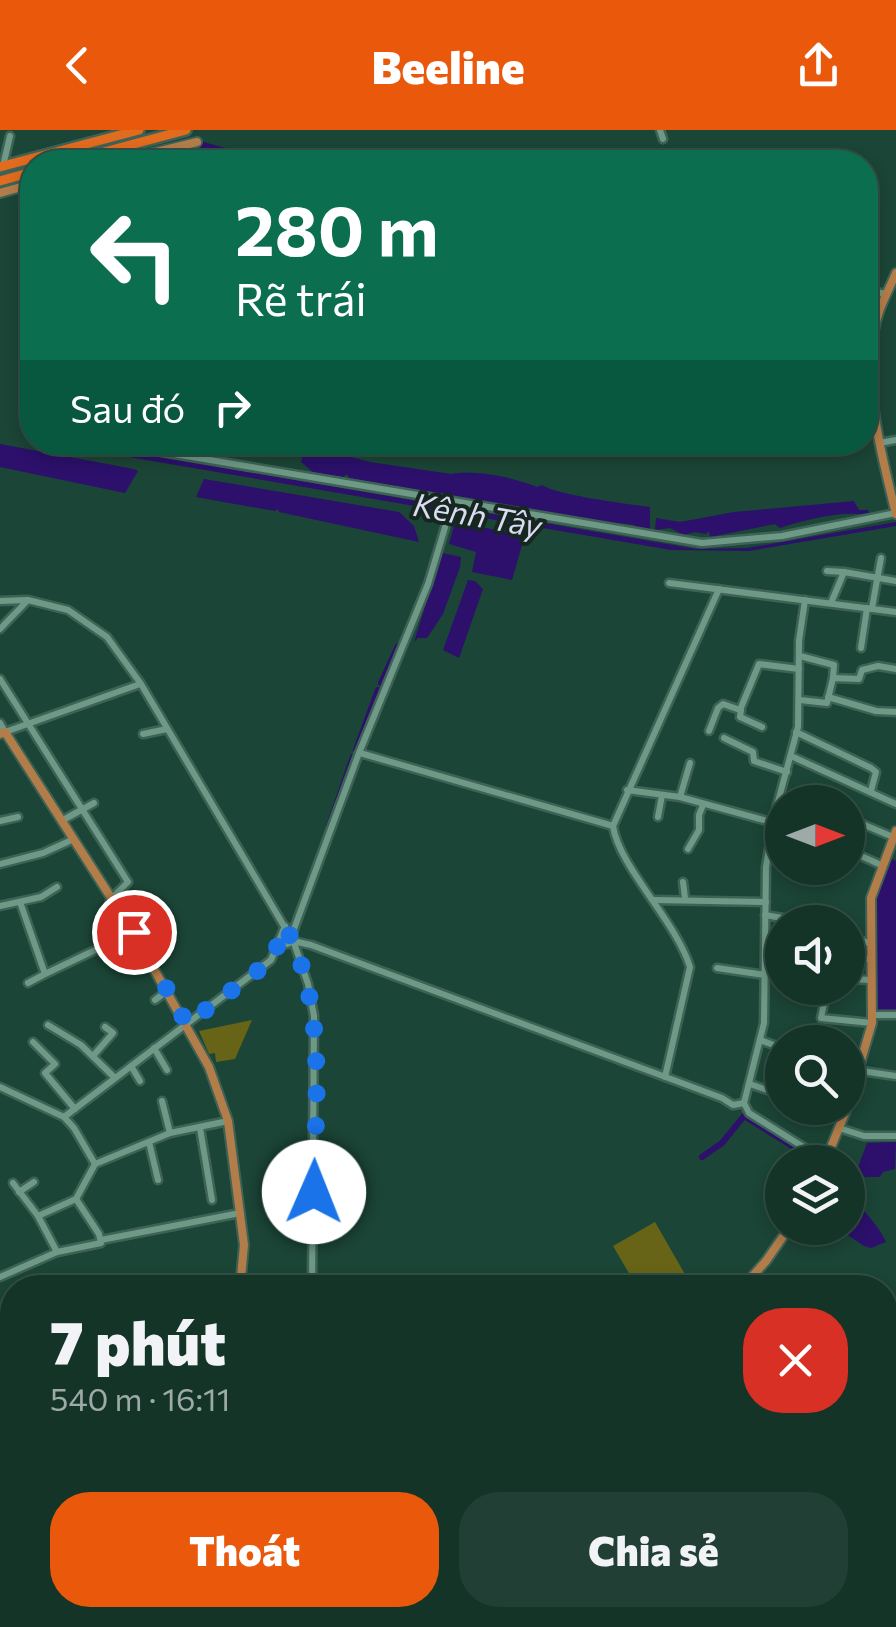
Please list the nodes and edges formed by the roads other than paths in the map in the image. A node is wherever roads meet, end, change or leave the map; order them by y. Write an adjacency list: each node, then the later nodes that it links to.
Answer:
1 (137, 130): 7 (highway)
2 (181, 131): 4 (highway)
3 (10, 136): 10 (street)
4 (161, 136): 6 (main road); 8 (highway)
5 (197, 142): 6 (main road)
6 (168, 149): 9 (main road)
7 (61, 150)
8 (114, 150)
9 (164, 150)
10 (1, 166)
11 (896, 273): 13 (main road)
12 (878, 292): 13 (street)
13 (886, 294): 14 (main road)
14 (878, 318)
15 (878, 439): 17 (main road)
16 (896, 440): 17 (street)
17 (879, 443): 20 (main road)
18 (180, 455): 20 (street)
19 (449, 514): 55 (street)
20 (896, 514)
21 (881, 558): 24 (street)
22 (827, 570): 23 (street)
23 (844, 572): 24 (street); 31 (street)
24 (878, 578): 25 (street); 32 (street)
25 (896, 581)
26 (669, 583): 27 (street)
27 (719, 589): 29 (street); 60 (street)
28 (28, 600): 30 (street); 34 (street); 41 (street)
29 (806, 600): 31 (street); 36 (street)
30 (0, 601)
31 (831, 603): 32 (street)
32 (869, 608): 33 (street); 35 (street)
33 (896, 612)
34 (0, 629)
35 (861, 648)
36 (800, 656): 37 (street); 40 (street)
37 (799, 669): 43 (street); 44 (street)
38 (896, 669): 40 (street)
39 (0, 678): 47 (street)
40 (833, 678): 42 (street)
41 (140, 684): 47 (street); 49 (street)
42 (828, 697): 43 (street); 45 (street)
43 (800, 700): 51 (street)
44 (740, 710): 48 (street); 50 (street)
45 (896, 712)
46 (0, 723): 52 (street)
47 (26, 723): 52 (street); 67 (street)
48 (762, 727)
49 (168, 729): 53 (street); 90 (street)
50 (709, 732)
51 (796, 732): 56 (street); 61 (street)
52 (3, 734): 70 (main road)
53 (143, 734)
54 (724, 738): 58 (street)
55 (359, 753): 74 (street); 92 (street)
56 (791, 756): 58 (street); 61 (street)
57 (690, 764): 63 (street)
58 (787, 772): 59 (street)
59 (783, 785)
60 (627, 790): 62 (street); 74 (street)
61 (871, 791): 65 (street)
62 (662, 795): 63 (street); 69 (street)
63 (680, 798): 66 (street)
64 (94, 803): 67 (street)
65 (896, 804)
66 (703, 805): 71 (street); 77 (street)
67 (82, 810): 70 (street); 85 (street)
68 (18, 817): 72 (street)
69 (658, 817)
70 (62, 820): 76 (main road)
71 (765, 820)
72 (0, 821)
73 (865, 824): 75 (street)
74 (613, 826): 86 (street)
75 (895, 834): 80 (main road)
76 (75, 838): 79 (street); 85 (main road)
77 (688, 849)
78 (865, 858): 80 (street)
79 (0, 864)
80 (881, 865): 94 (main road)
81 (683, 882): 84 (street)
82 (767, 885): 88 (street)
83 (57, 887): 87 (street)
84 (685, 898): 86 (street); 88 (street)
85 (110, 900): 91 (main road)
86 (654, 900): 121 (street)
87 (20, 902): 89 (street); 98 (street)
88 (766, 902)
89 (0, 906)
90 (285, 926): 92 (street); 109 (street)
91 (134, 932): 98 (street); 103 (main road)
92 (290, 941): 121 (street); 154 (street)
93 (865, 942): 94 (street)
94 (869, 943): 96 (main road)
95 (865, 959): 96 (street)
96 (870, 959): 101 (main road)
97 (716, 968): 99 (street)
98 (45, 974): 102 (street)
99 (765, 976): 111 (street)
100 (865, 980): 101 (street)
101 (870, 980): 107 (main road)
102 (28, 983)
103 (169, 987): 104 (street); 109 (main road)
104 (155, 1000)
105 (823, 1005): 107 (street)
106 (896, 1015): 107 (street)
107 (872, 1019): 114 (main road)
108 (48, 1024): 116 (street)
109 (187, 1024): 115 (street); 131 (main road)
110 (105, 1027): 116 (street)
111 (760, 1040): 113 (street); 124 (street)
112 (34, 1042): 129 (street)
113 (765, 1042)
114 (865, 1046)
115 (154, 1048): 117 (street); 118 (street)
116 (93, 1056): 122 (street)
117 (131, 1066): 122 (street); 123 (street)
118 (167, 1070)
119 (865, 1073): 120 (street)
120 (896, 1076)
121 (666, 1077): 128 (street)
122 (114, 1078): 129 (street)
123 (140, 1081)
124 (750, 1084): 126 (street); 128 (street)
125 (0, 1087): 130 (street)
126 (765, 1090)
127 (162, 1101): 135 (street)
128 (744, 1103): 138 (street)
129 (75, 1110): 130 (street)
130 (64, 1117): 140 (street)
131 (228, 1121): 133 (street); 147 (main road)
132 (840, 1125): 134 (main road)
133 (200, 1128): 135 (street); 146 (street)
134 (839, 1128): 136 (street); 139 (main road)
135 (170, 1133): 137 (street)
136 (896, 1136)
137 (149, 1142): 140 (street); 141 (street)
138 (799, 1145)
139 (832, 1145)
140 (95, 1164): 145 (street)
141 (158, 1180)
142 (34, 1182): 144 (street)
143 (13, 1183): 144 (street)
144 (19, 1192): 148 (street)
145 (76, 1199): 148 (street); 149 (street)
146 (212, 1200)
147 (240, 1213): 149 (street); 153 (main road)
148 (38, 1216): 151 (street)
149 (101, 1240): 151 (street)
150 (777, 1245): 155 (main road)
151 (57, 1252): 152 (street)
152 (5, 1275)
153 (241, 1275)
154 (312, 1275)
155 (754, 1275)
156 (170, 1627): 157 (street)
157 (205, 1627)

